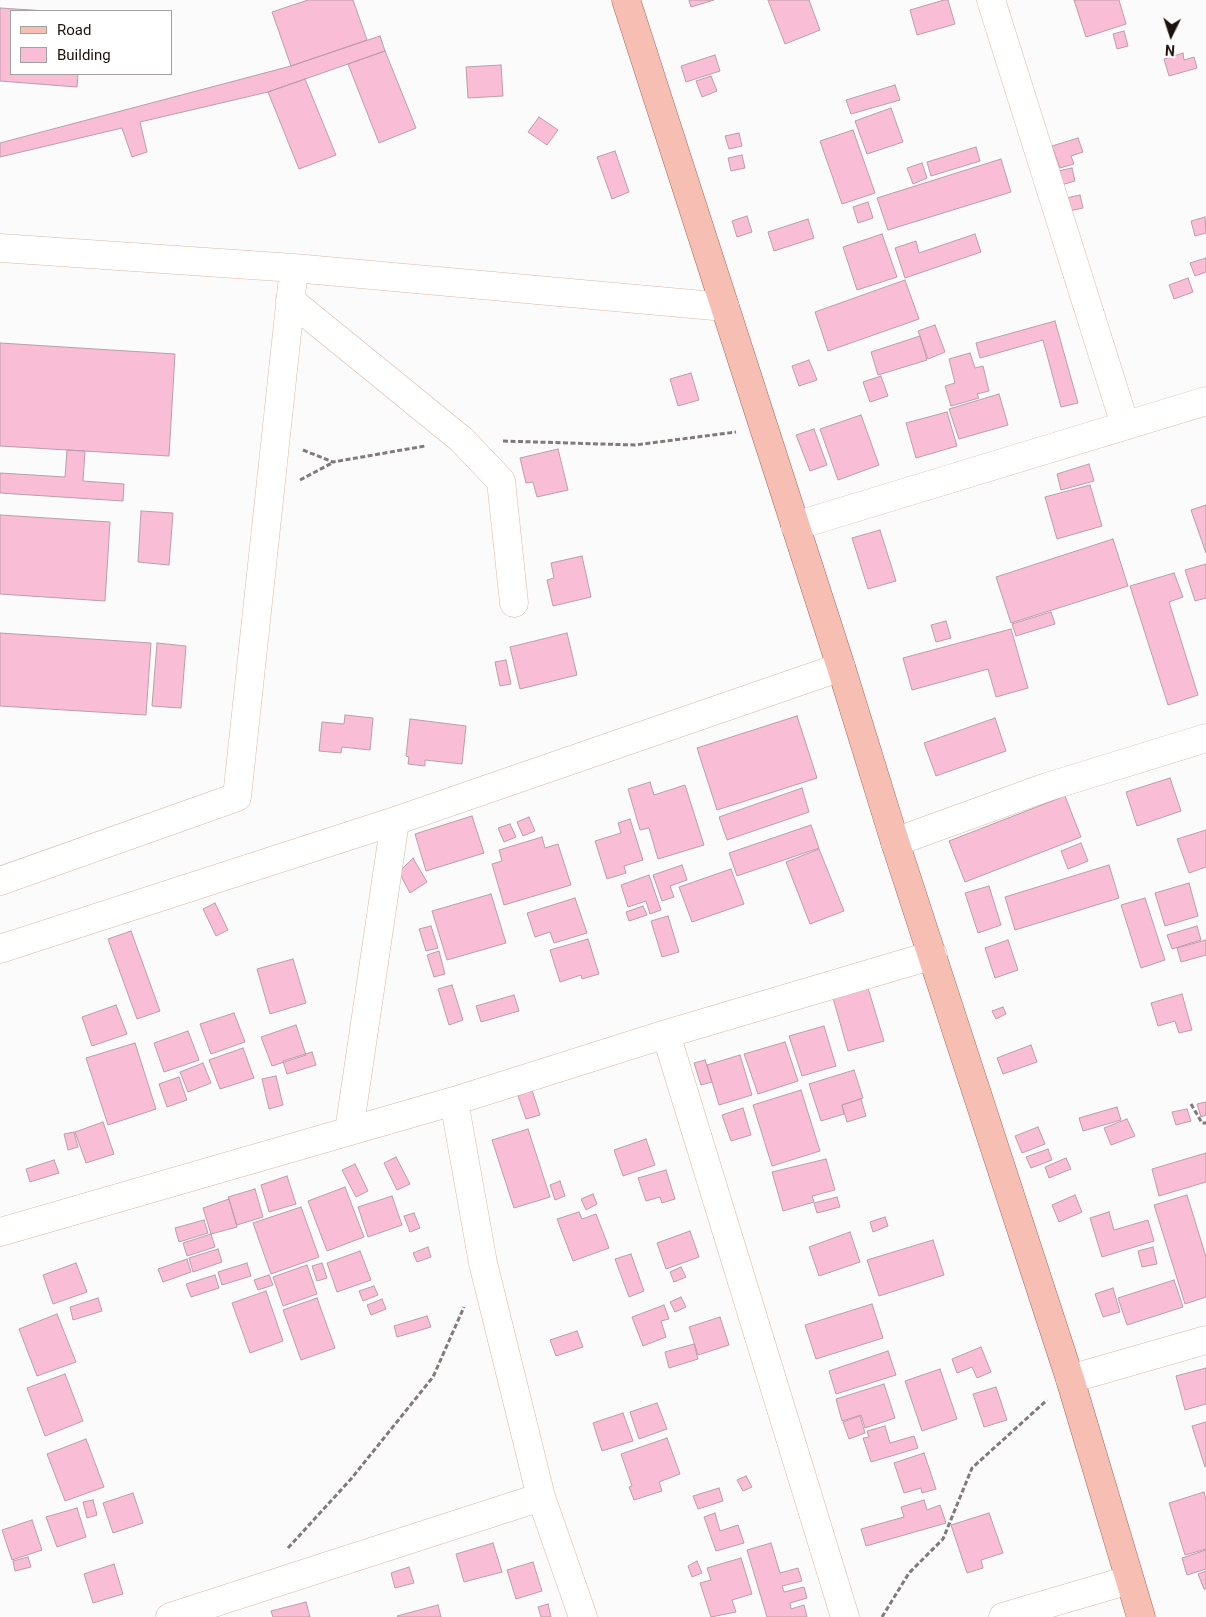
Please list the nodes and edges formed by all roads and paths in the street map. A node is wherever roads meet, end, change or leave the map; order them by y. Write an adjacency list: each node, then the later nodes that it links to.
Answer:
1 (626, 0): 6 (main road)
2 (991, 0): 8 (street)
3 (0, 248): 4 (street)
4 (294, 268): 5 (street); 6 (street)
5 (290, 300): 10 (street); 11 (street)
6 (725, 307): 9 (main road)
7 (1206, 401): 8 (street)
8 (1125, 425): 12 (street)
9 (764, 428): 11 (path); 12 (main road)
10 (276, 438): 11 (path); 18 (street)
11 (462, 440): 13 (street)
12 (795, 526): 14 (main road)
13 (514, 603)
14 (841, 667): 16 (street); 17 (main road)
15 (1206, 738): 17 (street)
16 (394, 821): 19 (street); 25 (street)
17 (895, 842): 20 (main road)
18 (0, 881)
19 (0, 949)
20 (933, 955): 21 (street); 29 (main road)
21 (666, 1034): 22 (street); 35 (street)
22 (454, 1101): 25 (street); 27 (street)
23 (1191, 1104): 24 (path)
24 (1206, 1123)
25 (349, 1131): 26 (street)
26 (0, 1232)
27 (483, 1263): 30 (street); 31 (path)
28 (1206, 1340): 29 (street)
29 (1070, 1379): 32 (main road); 36 (path)
30 (541, 1497): 33 (street); 34 (street)
31 (287, 1549)
32 (1129, 1580): 37 (street); 38 (main road)
33 (170, 1617)
34 (583, 1617)
35 (845, 1617)
36 (882, 1617)
37 (1002, 1617)
38 (1141, 1617)

